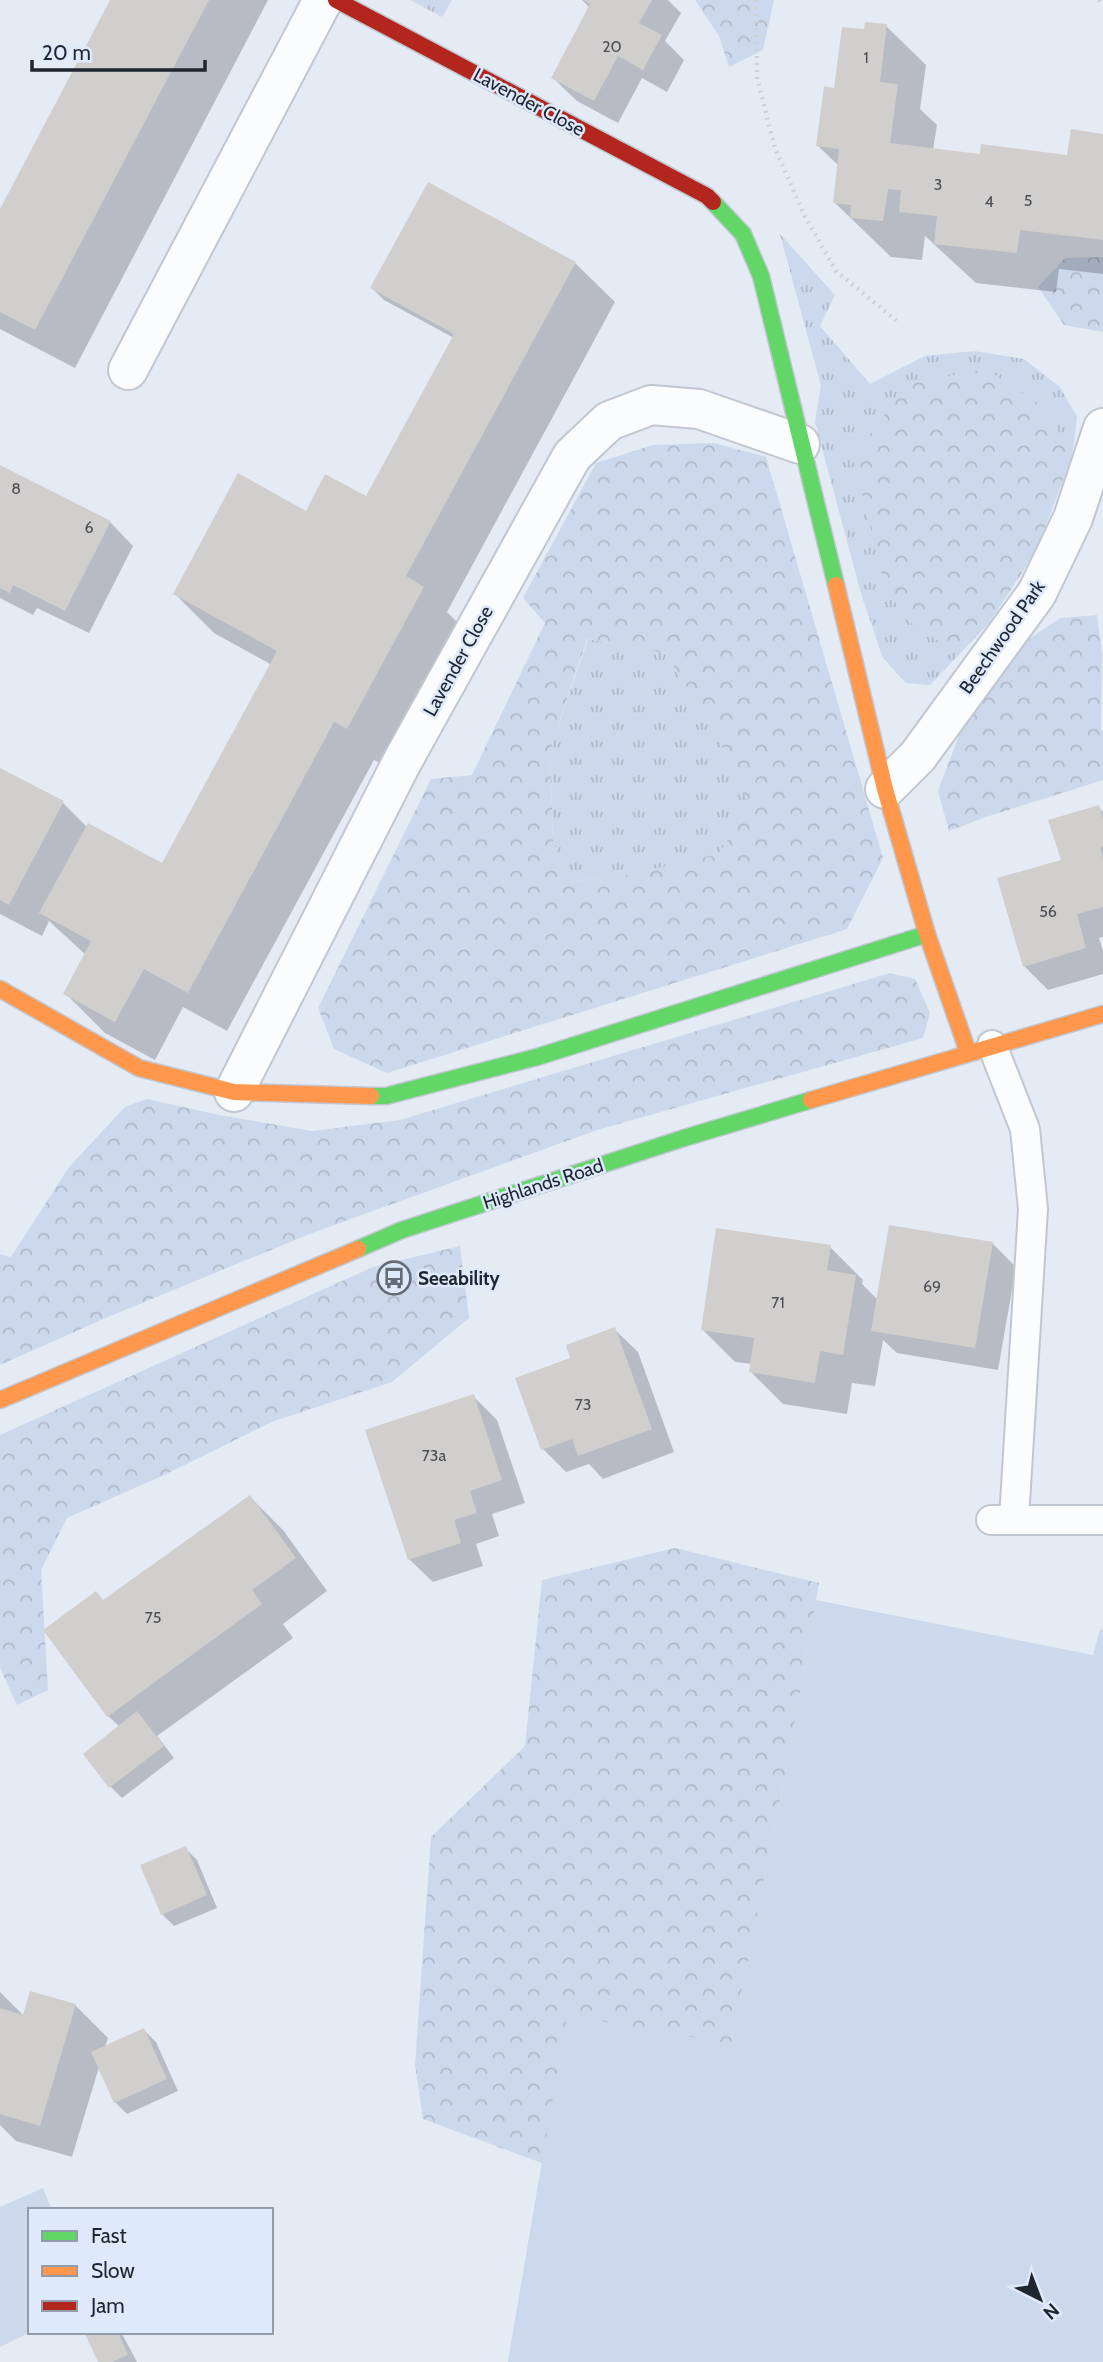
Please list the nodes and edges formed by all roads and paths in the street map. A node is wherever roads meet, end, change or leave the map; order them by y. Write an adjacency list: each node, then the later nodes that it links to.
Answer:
1 (323, 0): 7 (street)
2 (336, 0): 9 (street, Lavender Close)
3 (756, 0): 6 (path)
4 (1099, 0): 5 (path)
5 (1103, 5)
6 (898, 322)
7 (128, 370)
8 (1103, 428): 10 (street, Beechwood Park)
9 (800, 444): 10 (street, Lavender Close); 15 (street, Lavender Close)
10 (885, 789): 11 (street, Lavender Close)
11 (927, 934): 14 (street, Lavender Close); 15 (street)
12 (0, 989): 15 (street)
13 (1103, 1014): 14 (street, Highlands Road)
14 (980, 1049): 16 (street, Highlands Road); 17 (lane)
15 (234, 1092)
16 (0, 1399)
17 (1103, 1520)

